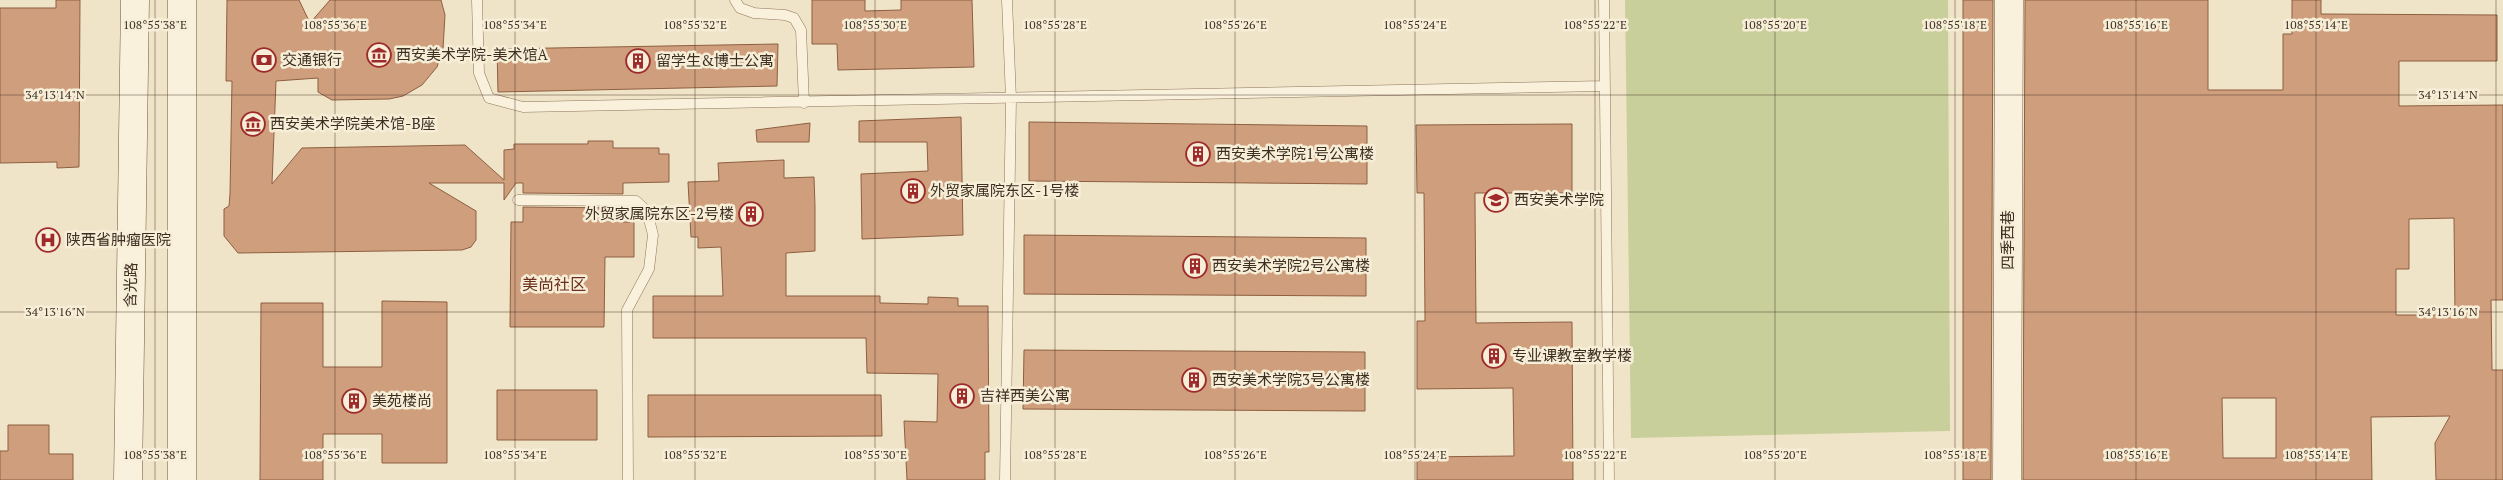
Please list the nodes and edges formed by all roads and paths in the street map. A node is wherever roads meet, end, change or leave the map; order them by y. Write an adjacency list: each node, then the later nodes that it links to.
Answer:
1 (135, 0): 12 (main road, 含光路)
2 (182, 0): 13 (main road)
3 (477, 0): 10 (lane)
4 (735, 0): 10 (lane)
5 (1007, 0): 9 (lane)
6 (1604, 0): 8 (lane)
7 (2009, 0): 17 (main road, 四季西巷)
8 (1605, 86): 9 (lane); 16 (lane)
9 (1011, 99): 10 (lane); 15 (lane)
10 (804, 103)
11 (518, 200): 14 (lane)
12 (128, 480)
13 (182, 480)
14 (628, 480)
15 (1005, 480)
16 (1608, 480)
17 (2006, 480)

